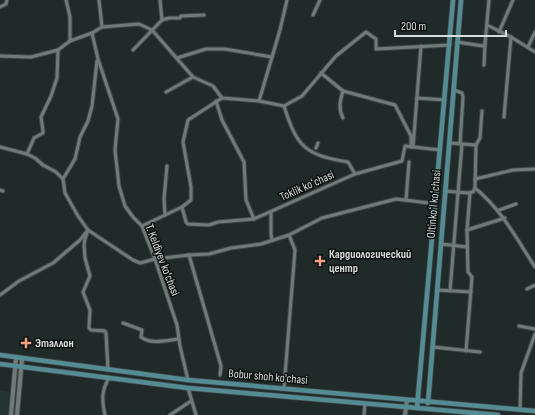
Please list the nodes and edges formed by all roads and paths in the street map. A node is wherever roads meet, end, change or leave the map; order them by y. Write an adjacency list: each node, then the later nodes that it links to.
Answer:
1 (8, 0): 11 (street)
2 (66, 0): 22 (street)
3 (99, 0): 16 (street)
4 (160, 0): 14 (street)
5 (287, 0): 32 (street)
6 (320, 0): 13 (street)
7 (453, 0): 25 (main road, Oltinkoʻl koʻchasi)
8 (461, 0): 23 (main road, Oltinkoʻl koʻchasi)
9 (489, 0): 15 (street)
10 (513, 0): 18 (street)
11 (0, 7)
12 (204, 14): 14 (street)
13 (313, 15)
14 (162, 20): 17 (street)
15 (487, 25): 18 (street); 24 (street)
16 (102, 27): 17 (street); 20 (street)
17 (152, 30): 29 (street); 33 (street)
18 (499, 32): 21 (street)
19 (535, 32): 27 (street)
20 (92, 33): 22 (street); 34 (street, T. Keldiyev ko'chasi)
21 (511, 38): 27 (street); 49 (street)
22 (70, 41): 28 (street)
23 (457, 42): 24 (street); 38 (main road, Oltinkoʻl koʻchasi)
24 (485, 44): 35 (street)
25 (450, 45): 26 (street); 43 (main road, Oltinkoʻl koʻchasi)
26 (421, 46): 36 (street); 42 (street)
27 (528, 47): 30 (street)
28 (58, 50): 31 (street); 58 (street)
29 (133, 50)
30 (535, 52)
31 (0, 56)
32 (272, 57): 33 (street); 45 (street)
33 (177, 58): 37 (street)
34 (98, 59): 63 (street); 78 (street, T. Keldiyev ko'chasi)
35 (484, 65)
36 (321, 73): 39 (street); 46 (street)
37 (193, 77): 40 (street); 41 (street)
38 (454, 90): 51 (main road, Oltinkoʻl koʻchasi); 52 (street)
39 (343, 91): 48 (street); 55 (street)
40 (166, 92)
41 (222, 98): 44 (street); 45 (street)
42 (417, 98): 43 (street); 55 (street)
43 (445, 100): 56 (main road, Oltinkoʻl koʻchasi)
44 (216, 101): 71 (street); 77 (street)
45 (259, 101): 46 (street)
46 (284, 106): 57 (street)
47 (482, 110): 53 (street)
48 (342, 118)
49 (504, 118)
50 (318, 143): 57 (street)
51 (449, 143): 52 (street); 66 (main road, Oltinkoʻl koʻchasi)
52 (461, 144): 53 (street); 67 (street)
53 (476, 145): 64 (street)
54 (0, 147): 58 (street)
55 (412, 147): 56 (street); 62 (street, Toklik koʻchasi)
56 (440, 150): 72 (main road, Oltinkoʻl koʻchasi)
57 (314, 151): 62 (street)
58 (27, 154): 63 (street)
59 (409, 162): 69 (street)
60 (167, 166): 75 (street)
61 (535, 168): 64 (street)
62 (355, 174): 74 (street, Toklik koʻchasi)
63 (63, 179): 79 (street)
64 (475, 179): 65 (street)
65 (475, 188): 68 (street); 73 (street)
66 (445, 192): 67 (street); 83 (main road, Oltinkoʻl koʻchasi)
67 (459, 193): 68 (street); 84 (street)
68 (470, 193): 80 (street)
69 (406, 200): 72 (street); 81 (street)
70 (516, 204): 73 (street)
71 (182, 206): 75 (street); 77 (street, Toklik koʻchasi)
72 (435, 206): 115 (main road, Oltinkoʻl koʻchasi)
73 (499, 210): 76 (street)
74 (271, 212): 77 (street, Toklik koʻchasi); 82 (street)
75 (165, 215): 78 (street)
76 (505, 218): 80 (street); 88 (street)
77 (254, 219)
78 (142, 226): 87 (street, T. Keldiyev ko'chasi)
79 (88, 230): 87 (street); 94 (street); 109 (street)
80 (467, 230): 85 (street)
81 (289, 235): 82 (street); 114 (street)
82 (272, 240): 86 (street)
83 (441, 244): 84 (street); 91 (main road, Oltinkoʻl koʻchasi)
84 (454, 245): 85 (street); 92 (street)
85 (467, 247): 93 (street)
86 (189, 256): 87 (street); 110 (street)
87 (154, 259): 99 (street, T. Keldiyev ko'chasi)
88 (535, 267)
89 (535, 285): 90 (street)
90 (527, 289)
91 (438, 290): 92 (street); 100 (main road, Oltinkoʻl koʻchasi)
92 (450, 291): 93 (street)
93 (471, 292): 101 (street)
94 (0, 295)
95 (123, 323): 99 (street)
96 (519, 326): 97 (street)
97 (535, 329)
98 (535, 334): 125 (street)
99 (179, 339): 112 (street, T. Keldiyev ko'chasi)
100 (433, 347): 101 (street); 116 (main road, Oltinkoʻl koʻchasi)
101 (466, 351): 102 (street)
102 (480, 352)
103 (0, 356): 104 (main road, Bobur shoh ko'chasi)
104 (16, 358): 105 (main road, Bobur shoh ko'chasi); 107 (main road)
105 (22, 359): 108 (main road); 109 (main road, Bobur shoh ko'chasi)
106 (0, 364): 107 (main road, Bobur shoh ko'chasi)
107 (15, 366): 108 (main road, Bobur shoh ko'chasi); 128 (main road)
108 (21, 367): 111 (main road, Bobur shoh ko'chasi); 129 (main road)
109 (108, 370): 112 (main road, Bobur shoh ko'chasi)
110 (220, 375)
111 (109, 378): 113 (main road, Bobur shoh ko'chasi); 130 (street)
112 (188, 380): 114 (main road, Bobur shoh ko'chasi)
113 (188, 388): 118 (street); 121 (main road, Bobur shoh ko'chasi)
114 (284, 388): 117 (main road, Bobur shoh ko'chasi)
115 (419, 391): 117 (main road); 119 (main road, Oltinkoʻl koʻchasi)
116 (429, 391): 119 (main road); 120 (main road, Oltinkoʻl koʻchasi)
117 (407, 400): 119 (main road, Bobur shoh ko'chasi); 122 (main road)
118 (191, 401): 131 (street); 132 (street)
119 (418, 401): 120 (main road, Bobur shoh ko'chasi); 122 (main road); 123 (main road, Oltinkoʻl koʻchasi)
120 (428, 402): 124 (main road, Oltinkoʻl koʻchasi); 125 (main road, Bobur shoh ko'chasi)
121 (365, 403): 122 (main road, Bobur shoh ko'chasi); 133 (street)
122 (406, 407): 123 (main road, Bobur shoh ko'chasi); 134 (main road)
123 (417, 408): 124 (main road, Bobur shoh ko'chasi)
124 (428, 409): 127 (main road, Bobur shoh ko'chasi)
125 (520, 410): 126 (main road, Bobur shoh ko'chasi)
126 (535, 411)
127 (443, 413): 135 (main road, Bobur shoh ko'chasi)
128 (11, 415)
129 (17, 415)
130 (105, 415)
131 (170, 415)
132 (196, 415)
133 (364, 415)
134 (405, 415)
135 (498, 415)

